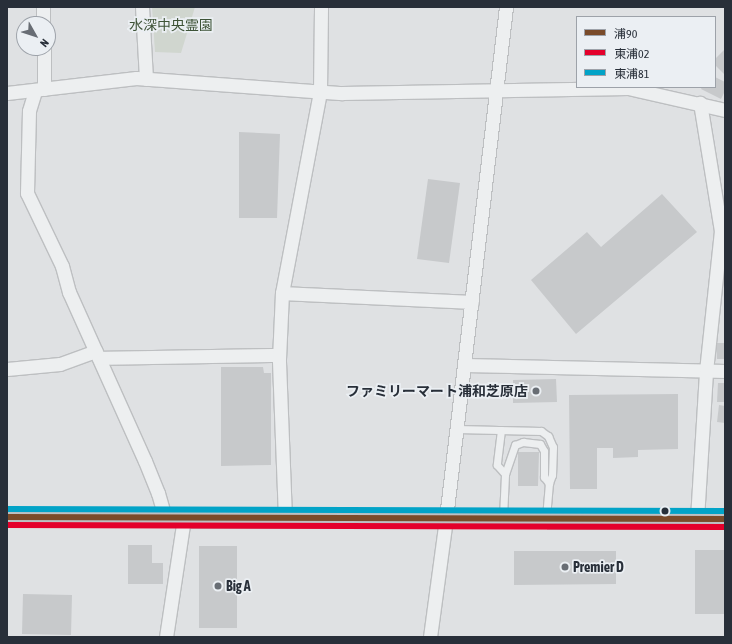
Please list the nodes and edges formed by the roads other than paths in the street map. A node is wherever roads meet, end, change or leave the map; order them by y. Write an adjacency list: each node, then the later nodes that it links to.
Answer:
1 (142, 7): 5 (street)
2 (321, 7): 8 (street)
3 (506, 7): 6 (street)
4 (43, 56): 7 (street)
5 (146, 79): 7 (street); 8 (street)
6 (496, 89): 8 (street); 10 (street); 14 (street)
7 (40, 90): 9 (street); 15 (street)
8 (320, 91): 13 (street)
9 (7, 93)
10 (700, 103): 11 (street); 12 (street)
11 (725, 110)
12 (722, 224): 19 (street)
13 (282, 293): 14 (street); 16 (street)
14 (472, 302): 17 (street)
15 (98, 354): 16 (street); 18 (street); 26 (street)
16 (279, 355): 27 (street)
17 (465, 365): 19 (street); 21 (street)
18 (7, 369)
19 (706, 371): 20 (street); 31 (street)
20 (725, 371)
21 (457, 429): 22 (lane); 28 (street)
22 (501, 430): 23 (lane); 24 (lane)
23 (505, 474): 24 (lane); 29 (lane)
24 (549, 483): 30 (lane)
25 (7, 517): 26 (street)
26 (174, 518): 27 (street); 33 (street)
27 (285, 518): 28 (street)
28 (446, 518): 29 (street); 34 (street)
29 (503, 518): 30 (street)
30 (546, 518): 31 (street)
31 (697, 518): 32 (street)
32 (725, 519)
33 (166, 637)
34 (430, 637)

